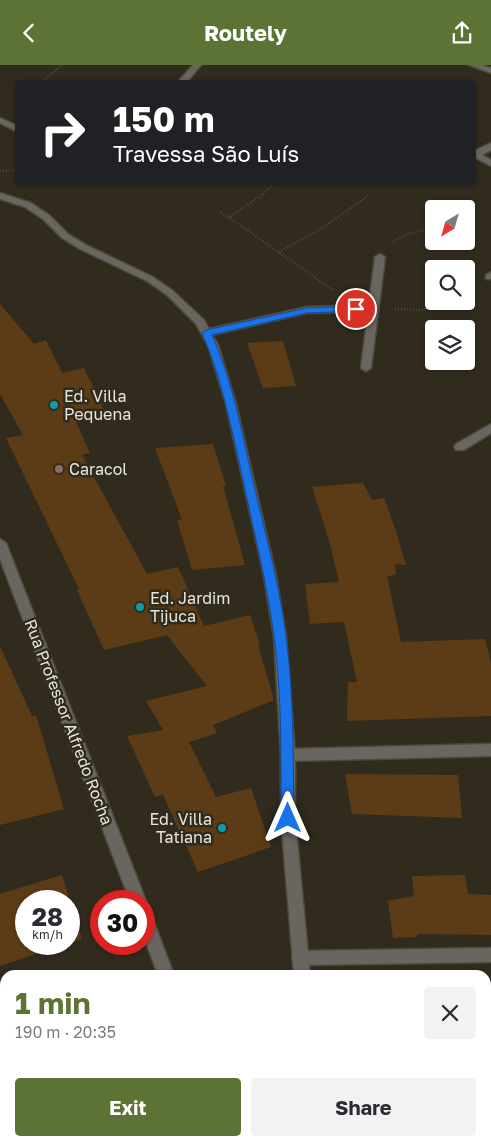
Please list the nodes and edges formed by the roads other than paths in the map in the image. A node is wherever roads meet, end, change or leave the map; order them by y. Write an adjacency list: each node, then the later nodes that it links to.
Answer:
1 (197, 65): 4 (street)
2 (472, 65): 3 (street)
3 (491, 71)
4 (184, 80)
5 (0, 120): 6 (street)
6 (15, 128)
7 (491, 146): 8 (street)
8 (476, 154)
9 (476, 156): 10 (street)
10 (491, 163)
11 (0, 196): 14 (street)
12 (380, 257): 13 (street)
13 (373, 308): 14 (street); 15 (street)
14 (206, 333): 20 (street)
15 (366, 368)
16 (491, 428): 17 (street)
17 (460, 447)
18 (0, 543): 21 (street, Rua Professor Alfredo Rocha)
19 (491, 750): 20 (street)
20 (288, 755): 24 (street)
21 (134, 890)
22 (155, 946): 25 (street)
23 (491, 955): 24 (street)
24 (300, 958): 26 (street)
25 (164, 970)
26 (301, 970)

